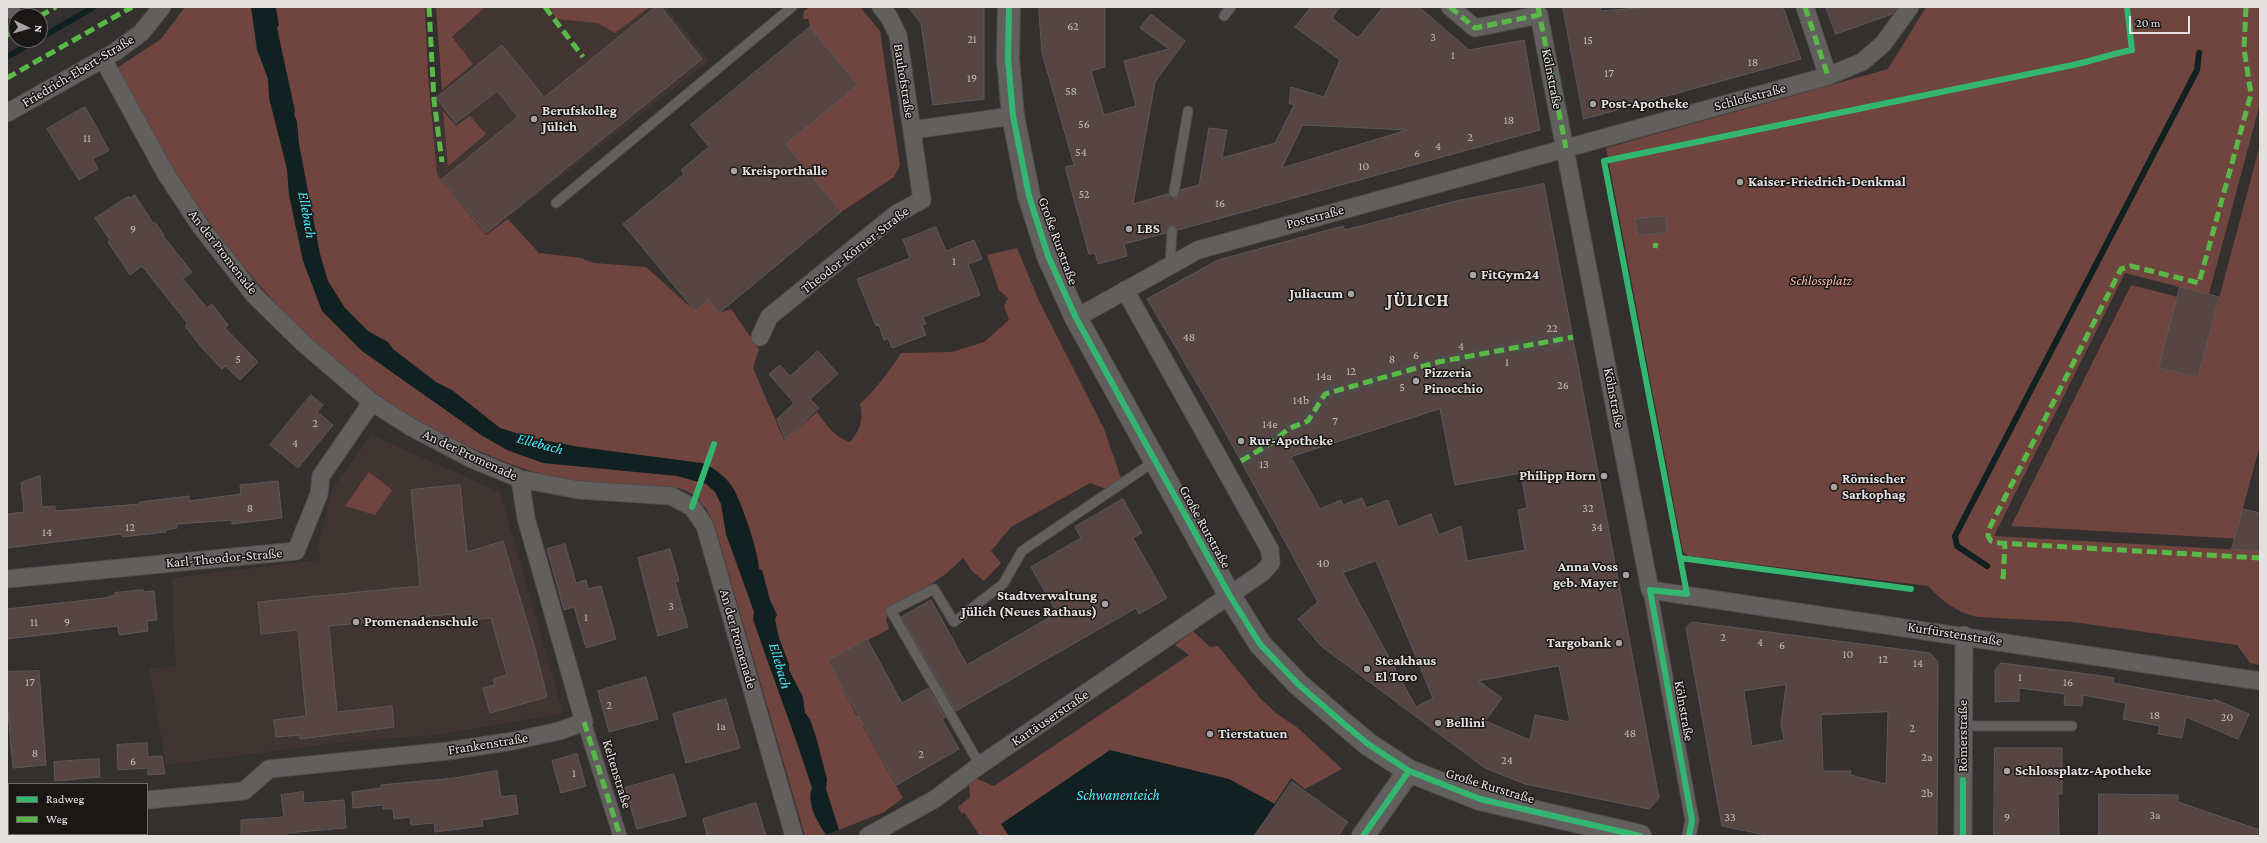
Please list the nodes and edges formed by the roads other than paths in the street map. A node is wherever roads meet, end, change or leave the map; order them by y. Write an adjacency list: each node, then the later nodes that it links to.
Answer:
1 (11, 7): 10 (street)
2 (162, 7): 13 (street, Friedrich-Ebert-Straße)
3 (792, 7): 21 (lane)
4 (881, 7): 18 (street, Bauhofstraße)
5 (1009, 7): 17 (main road, Große Rurstraße)
6 (1231, 7): 12 (lane)
7 (1450, 7): 11 (street)
8 (1805, 7): 14 (street)
9 (1910, 7): 14 (street, Schloßstraße)
10 (7, 10)
11 (1539, 11): 19 (street, Kölnstraße)
12 (1224, 16)
13 (102, 59): 16 (street, Friedrich-Ebert-Straße); 27 (street, An der Promenade)
14 (1828, 76): 19 (street, Schloßstraße)
15 (1188, 110): 20 (lane)
16 (7, 113)
17 (1013, 116): 18 (street, Bauhofstraße); 25 (main road, Große Rurstraße)
18 (912, 130): 26 (street, Theodor-Körner-Straße)
19 (1566, 148): 23 (street, Poststraße); 31 (street, Kölnstraße)
20 (1174, 192)
21 (556, 203)
22 (1172, 231): 23 (lane)
23 (1170, 265): 24 (street, Poststraße)
24 (1125, 290): 25 (street, Poststraße); 32 (street)
25 (1076, 318): 28 (main road, Große Rurstraße)
26 (760, 337)
27 (372, 402): 29 (street, An der Promenade); 30 (street, Karl-Theodor-Straße)
28 (1155, 461): 32 (main road, Große Rurstraße); 38 (lane)
29 (520, 479): 35 (street); 42 (street, An der Promenade)
30 (7, 579)
31 (1650, 590): 33 (street, Kurfürstenstraße); 46 (street, Kölnstraße)
32 (1230, 596): 38 (street, Kartäuserstraße); 39 (main road, Große Rurstraße)
33 (1964, 635): 34 (street, Kurfürstenstraße); 36 (street, Römerstraße)
34 (2260, 681)
35 (584, 722): 40 (street, Frankenstraße); 41 (street, Keltenstraße)
36 (1963, 726): 37 (lane); 47 (street, Römerstraße)
37 (2072, 726)
38 (980, 766): 43 (street, Kartäuserstraße)
39 (1408, 771): 44 (main road); 45 (main road, Große Rurstraße)
40 (148, 800)
41 (620, 836)
42 (794, 836)
43 (868, 836)
44 (1363, 836)
45 (1640, 836)
46 (1689, 836)
47 (1963, 836)

